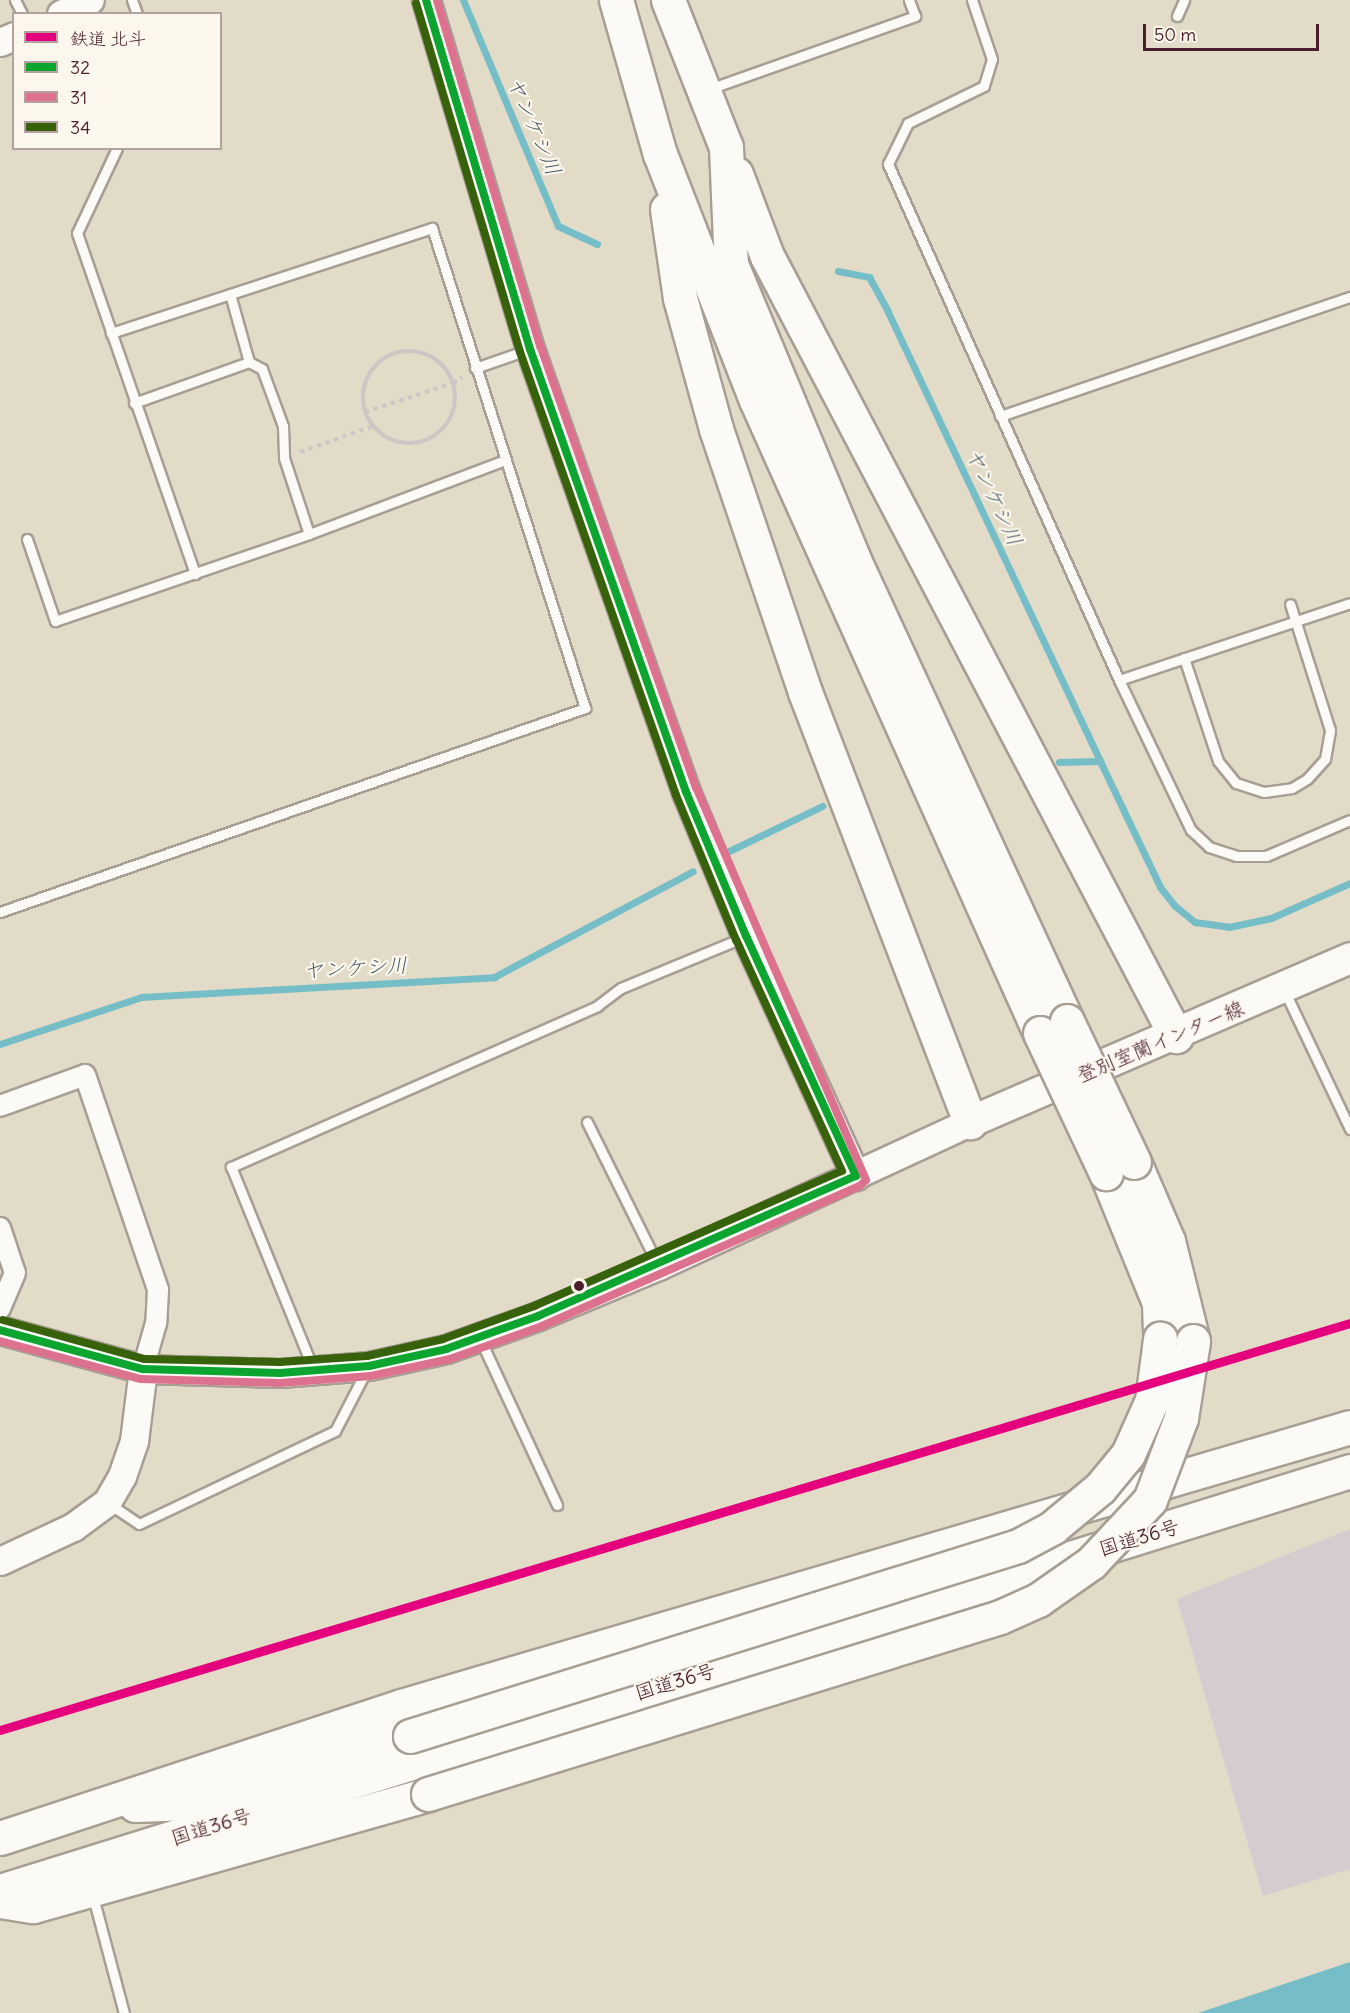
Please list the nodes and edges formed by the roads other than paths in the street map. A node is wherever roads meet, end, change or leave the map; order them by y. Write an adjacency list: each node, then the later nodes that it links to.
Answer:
1 (90, 0): 8 (street)
2 (426, 0): 17 (street)
3 (616, 0): 13 (highway)
4 (668, 0): 10 (highway)
5 (909, 0): 10 (lane)
6 (972, 0): 21 (lane)
7 (1184, 0): 9 (lane)
8 (65, 12)
9 (1177, 16)
10 (704, 91): 11 (highway)
11 (726, 147): 36 (highway); 37 (highway)
12 (116, 150): 16 (lane)
13 (660, 154): 36 (highway); 40 (highway)
14 (230, 294): 16 (lane); 18 (lane); 19 (lane)
15 (1350, 297): 21 (lane)
16 (111, 333): 20 (lane)
17 (530, 349): 19 (lane); 33 (street)
18 (249, 362): 20 (lane); 23 (lane)
19 (475, 368): 22 (lane)
20 (134, 404): 25 (lane)
21 (1000, 416): 30 (lane)
22 (505, 460): 23 (lane); 32 (lane)
23 (309, 534): 25 (lane)
24 (27, 539): 25 (lane)
25 (195, 574)
26 (1350, 603): 28 (lane)
27 (1290, 604): 28 (lane)
28 (1296, 621): 29 (lane); 29 (lane)
29 (1184, 658): 30 (lane)
30 (1119, 680): 31 (lane)
31 (1350, 820)
32 (0, 912)
33 (746, 936): 43 (street); 51 (lane)
34 (1350, 958): 35 (main road, 登別室蘭インター線)
35 (1282, 988): 37 (main road, 登別室蘭インター線); 41 (lane)
36 (1053, 1027): 42 (highway, bridge)
37 (1176, 1035): 40 (main road, 登別室蘭インター線)
38 (0, 1106): 50 (street)
39 (587, 1122): 45 (lane)
40 (970, 1122): 43 (street)
41 (1350, 1128)
42 (1120, 1167): 57 (highway, bridge); 59 (highway, bridge)
43 (856, 1176): 45 (street)
44 (0, 1228): 46 (street)
45 (658, 1266): 48 (street)
46 (0, 1309)
47 (0, 1330): 50 (street)
48 (479, 1337): 49 (street); 55 (lane)
49 (369, 1366): 51 (street); 54 (lane)
50 (143, 1369): 51 (street); 54 (street)
51 (313, 1370)
52 (1350, 1427): 57 (highway)
53 (1350, 1471): 60 (highway, 国道36号)
54 (107, 1502): 56 (street)
55 (557, 1505)
56 (0, 1561)
57 (94, 1807): 58 (highway)
58 (0, 1838)
59 (91, 1890): 61 (highway); 62 (lane)
60 (0, 1892)
61 (0, 1901)
62 (124, 2013)

